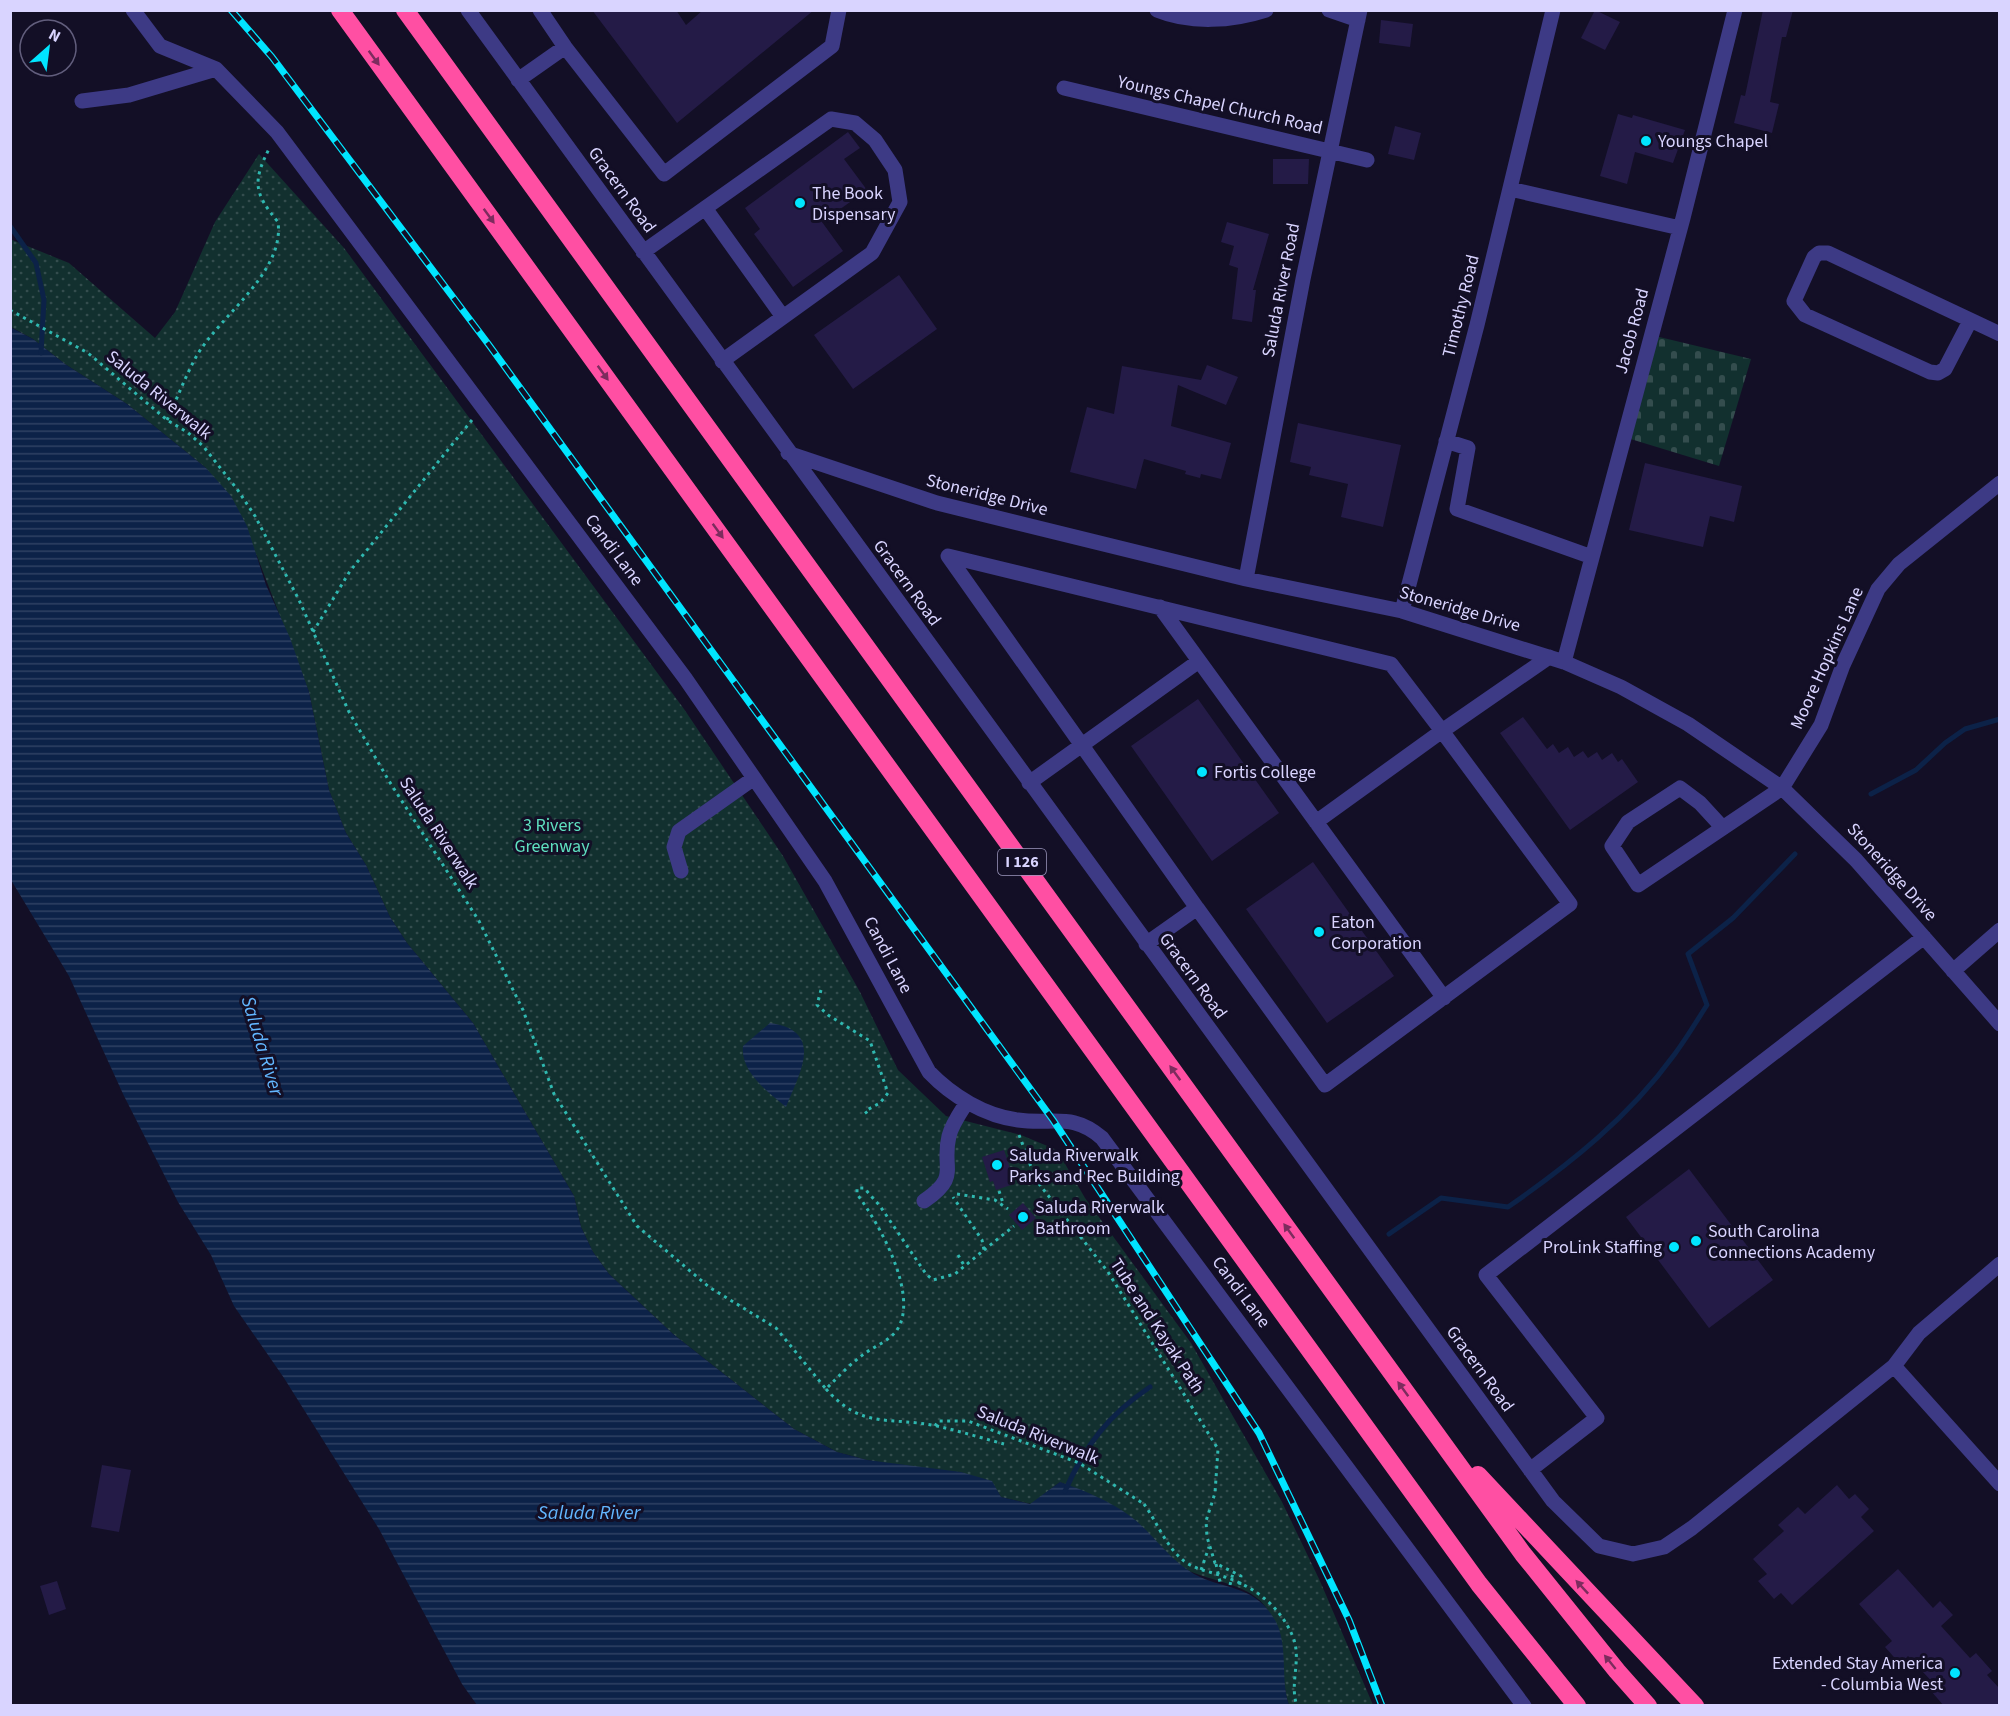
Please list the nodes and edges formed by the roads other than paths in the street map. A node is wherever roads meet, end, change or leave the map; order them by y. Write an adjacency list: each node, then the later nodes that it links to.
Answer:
1 (133, 10): 14 (street)
2 (339, 10): 61 (highway, I 126, one-way to 61)
3 (405, 10): 57 (highway, I 126, one-way to 3)
4 (468, 10): 15 (street, Gracern Road)
5 (540, 10): 13 (street)
6 (839, 10): 13 (street)
7 (1158, 10): 8 (street)
8 (1266, 10)
9 (1329, 10): 12 (street)
10 (1553, 10): 20 (street, Timothy Road)
11 (1735, 10): 22 (street, Jacob Road)
12 (1359, 15): 18 (street, Saluda River Road)
13 (565, 47): 15 (street)
14 (216, 69): 17 (street); 40 (street, Candi Lane)
15 (518, 80): 23 (street, Gracern Road)
16 (1064, 88): 18 (street, Youngs Chapel Church Road)
17 (82, 100)
18 (1329, 150): 19 (street, Youngs Chapel Church Road); 32 (street, Saluda River Road)
19 (1367, 160)
20 (1510, 189): 22 (street); 28 (street, Timothy Road)
21 (705, 208): 23 (street); 24 (street); 24 (street)
22 (1680, 228): 31 (street, Jacob Road)
23 (643, 252): 27 (street, Gracern Road)
24 (783, 317): 27 (street)
25 (1970, 321): 25 (street); 26 (street)
26 (2000, 334)
27 (722, 361): 29 (street, Gracern Road)
28 (1446, 441): 31 (street); 34 (street, Timothy Road)
29 (788, 453): 32 (street, Stoneridge Drive); 41 (street, Gracern Road)
30 (2000, 483): 42 (street, Moore Hopkins Lane)
31 (1592, 557): 37 (street, Jacob Road)
32 (1246, 579): 34 (street, Stoneridge Drive)
33 (1160, 608): 36 (street); 38 (street); 39 (street)
34 (1402, 611): 35 (street, Stoneridge Drive)
35 (1549, 657): 37 (street, Stoneridge Drive); 38 (street)
36 (1199, 661): 39 (street); 43 (street)
37 (1564, 662): 42 (street, Stoneridge Drive)
38 (1442, 731): 43 (street); 51 (street)
39 (1082, 744): 41 (street); 46 (street)
40 (754, 778): 45 (street); 53 (street, Candi Lane)
41 (1029, 783): 49 (street, Gracern Road)
42 (1782, 788): 44 (street); 48 (street, Stoneridge Drive)
43 (1316, 822): 51 (street)
44 (1723, 828): 44 (street)
45 (681, 871)
46 (1197, 908): 49 (street); 51 (street)
47 (2000, 930): 50 (street)
48 (1924, 938): 50 (street, Stoneridge Drive); 58 (street)
49 (1146, 944): 58 (street, Gracern Road)
50 (1953, 971): 52 (street, Stoneridge Drive)
51 (1444, 998)
52 (2000, 1024)
53 (967, 1102): 54 (street); 60 (street, Candi Lane)
54 (924, 1201)
55 (2000, 1264): 56 (street, Gracern Road)
56 (1894, 1366): 58 (street, Gracern Road); 59 (street)
57 (1424, 1417): 62 (highway, I 126, one-way to 57); 63 (highway, one-way to 57)
58 (1530, 1470)
59 (2000, 1484)
60 (1524, 1706)
61 (1577, 1706)
62 (1648, 1706)
63 (1695, 1706)

